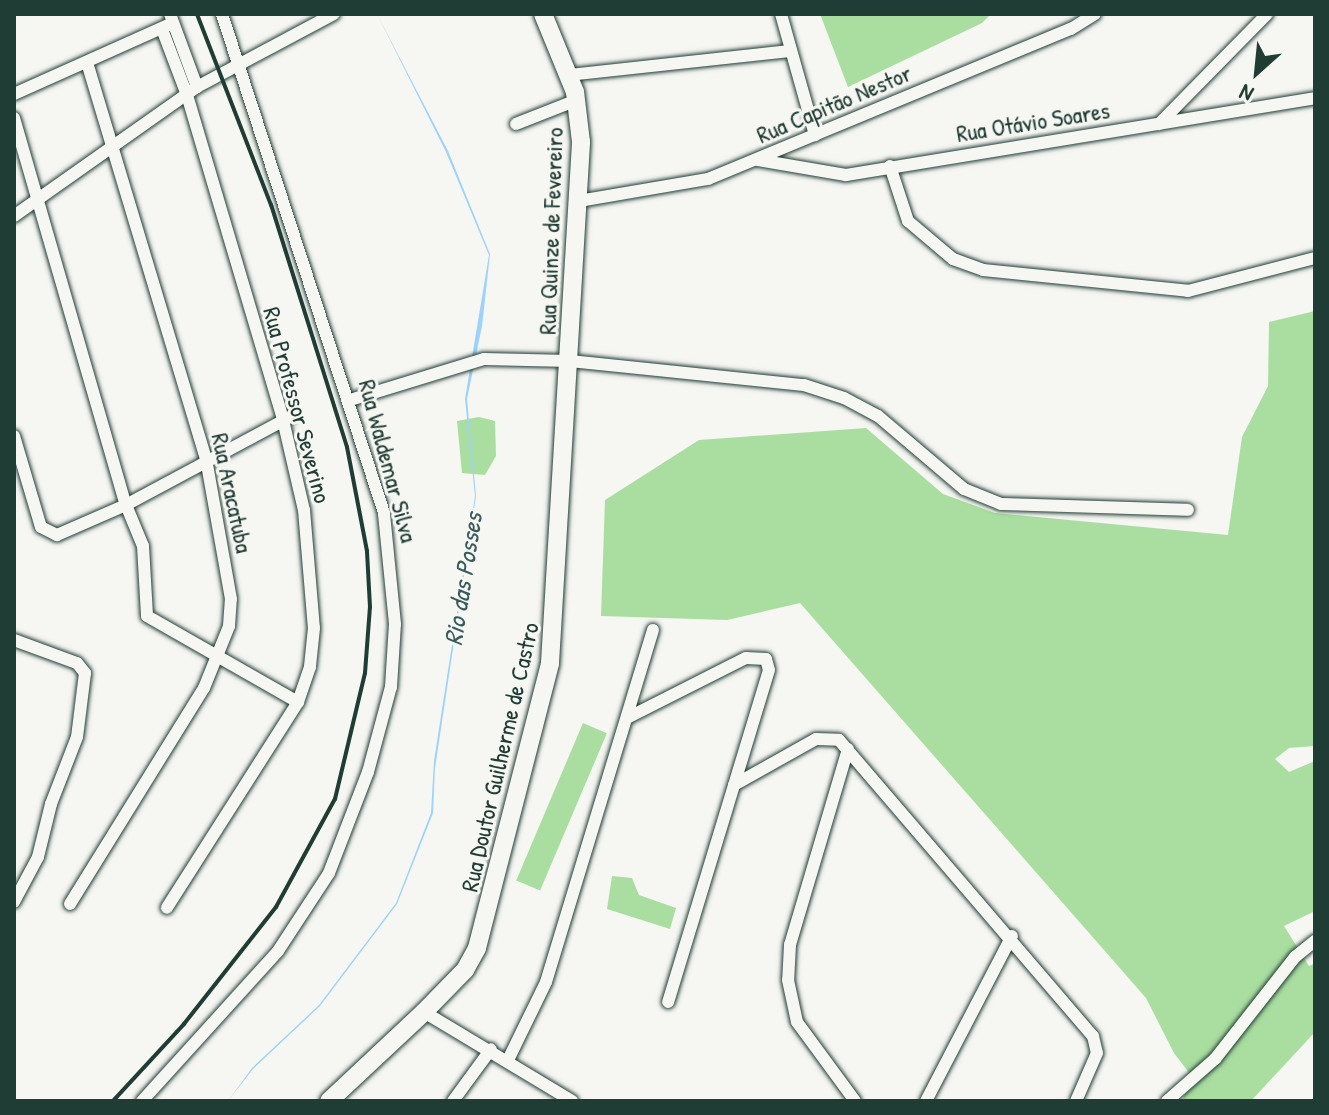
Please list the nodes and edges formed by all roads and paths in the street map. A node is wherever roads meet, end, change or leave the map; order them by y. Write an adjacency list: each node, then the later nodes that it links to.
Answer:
1 (222, 14): 10 (street, Rua Waldemar Silva)
2 (334, 14): 10 (street)
3 (781, 14): 8 (street)
4 (1095, 14): 19 (street, Rua Capitão Nestor)
5 (1267, 14): 18 (street)
6 (547, 16): 11 (main road, Rua Quinze de Fevereiro)
7 (168, 22): 9 (street); 12 (street, Rua Professor Severino)
8 (791, 51): 11 (street); 19 (street)
9 (87, 63): 13 (street); 20 (street, Rua Aracatuba)
10 (239, 63): 12 (street); 28 (street, Rua Waldemar Silva)
11 (569, 75): 15 (main road, Rua Quinze de Fevereiro)
12 (192, 91): 20 (street); 29 (street, Rua Professor Severino)
13 (14, 94)
14 (1315, 98): 18 (street, Rua Otávio Soares)
15 (577, 100): 17 (street); 24 (main road, Rua Quinze de Fevereiro)
16 (14, 118): 23 (street)
17 (516, 124)
18 (1159, 124): 22 (street, Rua Otávio Soares)
19 (815, 135): 21 (street, Rua Capitão Nestor)
20 (115, 149): 23 (street); 31 (street, Rua Aracatuba)
21 (758, 160): 22 (street, Rua Otávio Soares); 24 (street, Rua Capitão Nestor)
22 (890, 166): 26 (street)
23 (40, 201): 25 (street); 32 (street)
24 (579, 201): 27 (main road, Rua Quinze de Fevereiro)
25 (14, 216)
26 (1315, 258)
27 (570, 361): 28 (street); 33 (street); 48 (main road, Rua Doutor Guilherme de Castro)
28 (350, 400): 51 (street, Rua Waldemar Silva)
29 (287, 418): 31 (street); 38 (street, Rua Professor Severino)
30 (14, 436): 32 (street)
31 (206, 459): 32 (street); 37 (street, Rua Aracatuba)
32 (126, 505): 37 (street)
33 (1188, 510)
34 (14, 629): 36 (street)
35 (653, 630): 39 (street)
36 (20, 641): 42 (street)
37 (219, 655): 38 (street); 43 (street, Rua Aracatuba)
38 (298, 702): 44 (street, Rua Professor Severino)
39 (629, 717): 41 (street); 50 (street)
40 (848, 749): 41 (street); 45 (street); 55 (street)
41 (734, 785): 47 (street)
42 (14, 902)
43 (70, 904)
44 (167, 908)
45 (1012, 936): 56 (street); 57 (street)
46 (1315, 941): 58 (street)
47 (668, 1002)
48 (424, 1012): 49 (street); 52 (main road, Rua Doutor Guilherme de Castro)
49 (491, 1049): 50 (street); 53 (street)
50 (508, 1060): 54 (street)
51 (142, 1101)
52 (329, 1101)
53 (453, 1101)
54 (572, 1101)
55 (855, 1101)
56 (926, 1101)
57 (1076, 1101)
58 (1167, 1101)

